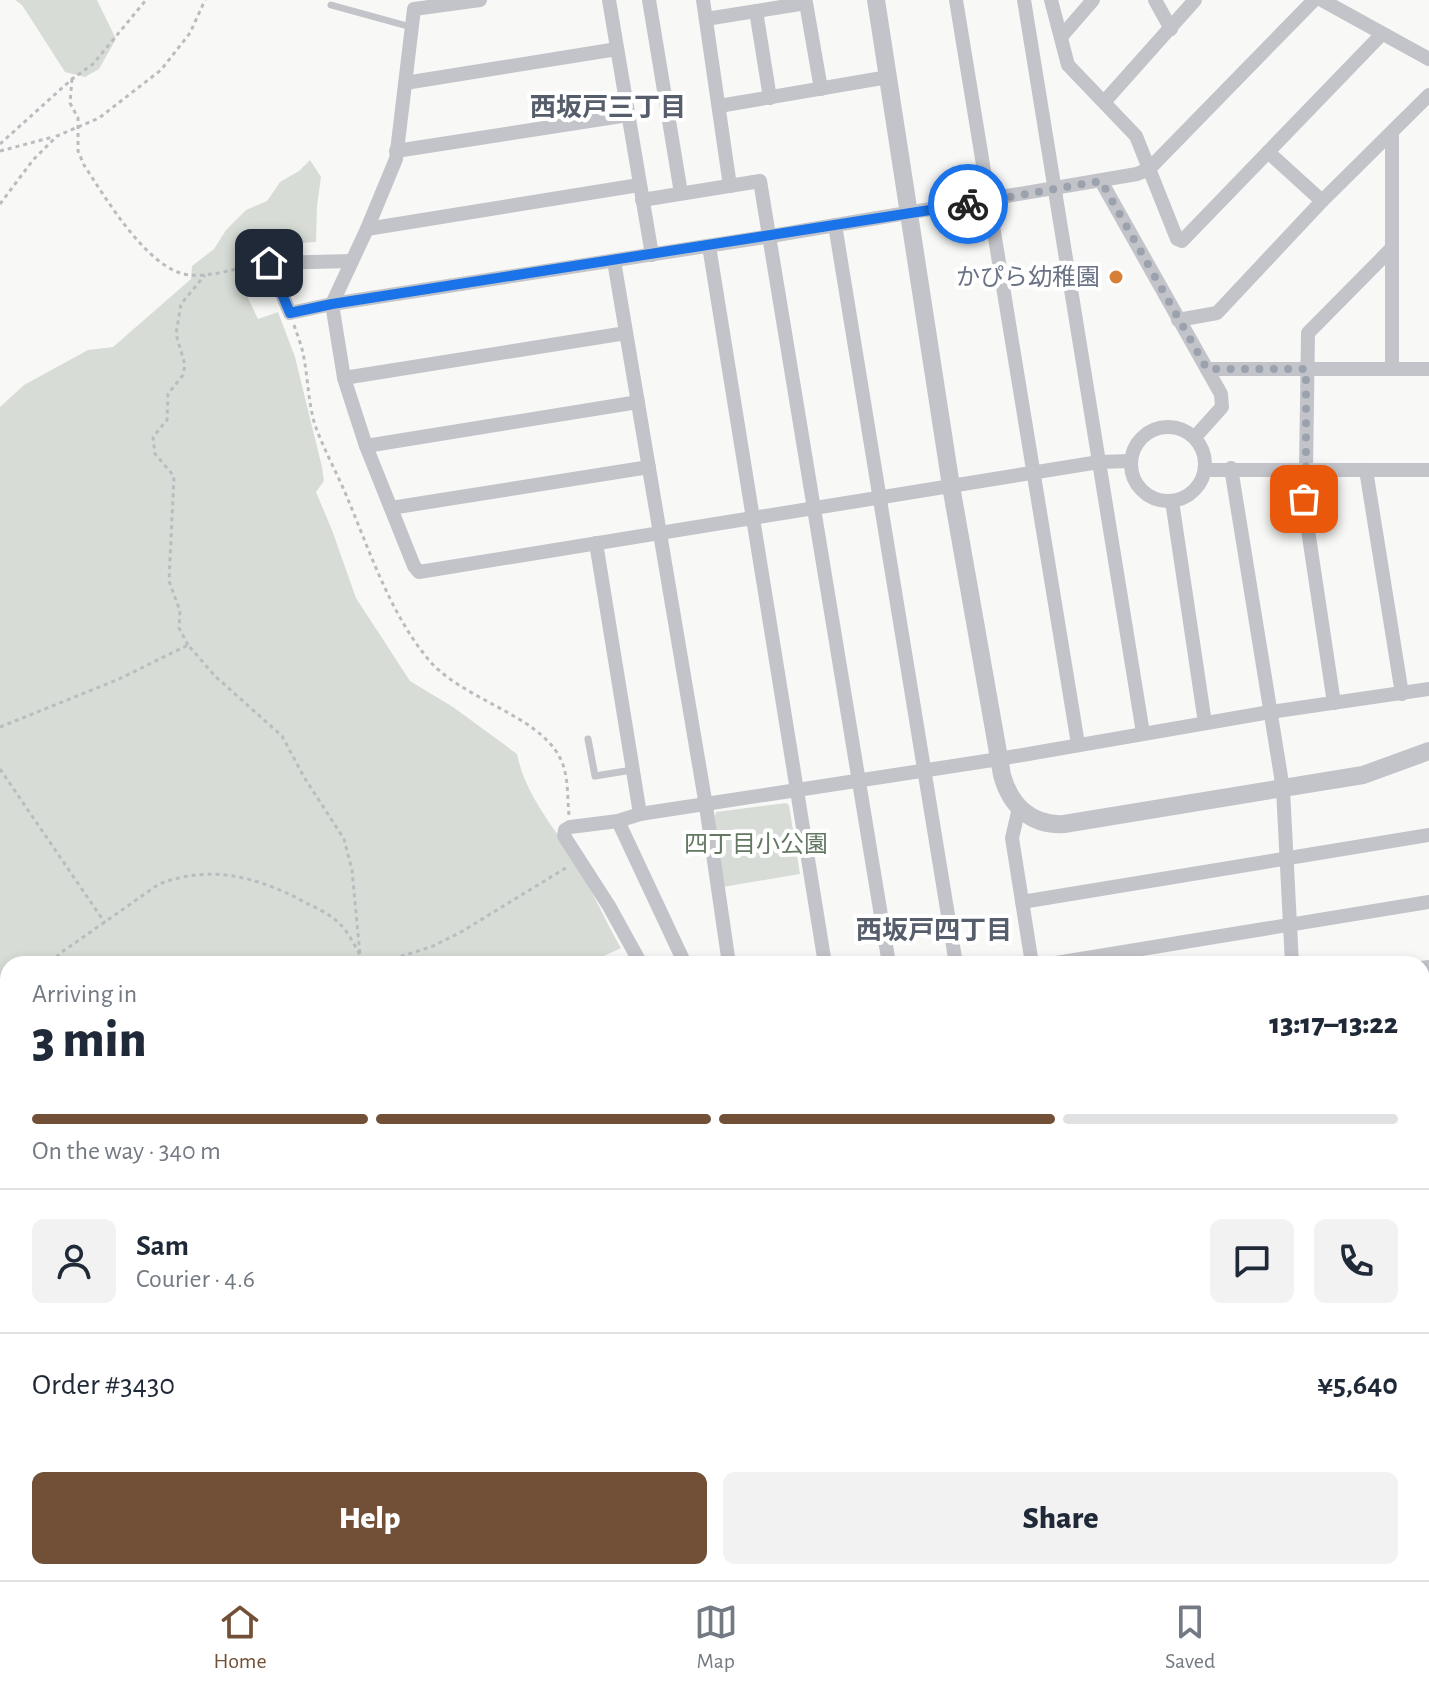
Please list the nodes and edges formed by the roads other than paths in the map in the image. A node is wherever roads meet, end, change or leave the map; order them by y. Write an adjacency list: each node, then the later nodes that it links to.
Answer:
1 (480, 0): 14 (street)
2 (609, 0): 22 (street)
3 (649, 0): 40 (street)
4 (703, 0): 17 (street)
5 (876, 0): 24 (street)
6 (956, 0): 41 (street)
7 (1024, 0): 38 (street)
8 (1051, 0): 21 (street)
9 (1093, 0): 21 (street)
10 (1155, 0): 19 (street)
11 (1195, 0): 19 (street)
12 (1314, 0): 35 (street)
13 (1322, 0): 20 (street)
14 (415, 4): 18 (street)
15 (331, 5): 18 (lane)
16 (756, 11): 17 (street); 26 (street); 28 (street)
17 (706, 19): 30 (street)
18 (411, 27): 25 (street)
19 (1171, 29): 29 (street)
20 (1381, 35): 23 (street); 34 (street)
21 (1061, 37): 29 (street)
22 (617, 49): 25 (street); 31 (street)
23 (1429, 59)
24 (888, 77): 26 (street); 43 (street)
25 (405, 83): 33 (street)
26 (821, 89): 28 (street)
27 (1429, 95): 32 (street)
28 (770, 98): 30 (street)
29 (1105, 101): 35 (street)
30 (719, 106): 37 (street)
31 (628, 115): 33 (street); 39 (street)
32 (1392, 133): 42 (street); 48 (street)
33 (396, 151): 45 (street)
34 (1268, 152): 35 (street); 42 (street)
35 (1149, 169): 36 (street)
36 (1101, 181): 38 (street); 53 (street)
37 (730, 186): 40 (street); 46 (street)
38 (1055, 189): 41 (street); 64 (street)
39 (641, 192): 40 (street); 45 (street); 49 (street)
40 (681, 193)
41 (989, 200): 43 (street); 71 (street)
42 (1322, 201): 53 (street)
43 (911, 214): 44 (street); 72 (street)
44 (835, 225): 46 (street); 73 (street)
45 (367, 229): 50 (street)
46 (771, 236): 47 (street); 76 (street)
47 (709, 246): 49 (street); 77 (street)
48 (1392, 248): 56 (street); 57 (street)
49 (652, 255): 51 (street)
50 (352, 261): 52 (street); 52 (street)
51 (614, 261): 52 (street); 54 (street)
52 (332, 304): 59 (street)
53 (1178, 320): 55 (street)
54 (626, 333): 59 (street); 60 (street)
55 (1207, 369): 56 (street); 61 (street)
56 (1306, 369): 57 (street); 68 (street)
57 (1392, 369): 58 (street)
58 (1429, 369)
59 (344, 378): 62 (street)
60 (638, 402): 62 (street); 65 (street)
61 (1195, 437): 63 (street); 67 (street)
62 (366, 446): 75 (street)
63 (1130, 461): 64 (street); 74 (street)
64 (1099, 462): 71 (street); 85 (street)
65 (649, 467): 75 (street); 78 (street)
66 (1231, 468): 67 (street); 68 (street); 83 (street)
67 (1205, 470): 74 (street)
68 (1303, 470): 69 (street); 82 (street)
69 (1366, 470): 70 (street); 81 (street)
70 (1429, 470)
71 (1031, 473): 72 (street); 87 (street)
72 (951, 486): 73 (street); 89 (street)
73 (880, 499): 76 (street); 91 (street)
74 (1172, 501): 84 (street)
75 (391, 508): 79 (street)
76 (815, 509): 77 (street); 92 (street)
77 (751, 519): 78 (street); 94 (street)
78 (658, 532): 79 (street); 95 (street)
79 (596, 543): 90 (street)
80 (1429, 689): 81 (street)
81 (1402, 694): 82 (street)
82 (1334, 703): 83 (street)
83 (1270, 712): 84 (street); 93 (street)
84 (1205, 723): 85 (street)
85 (1143, 733): 87 (street)
86 (588, 739): 90 (lane)
87 (1078, 744): 89 (street)
88 (1429, 751): 93 (street)
89 (999, 759): 91 (street); 96 (street)
90 (632, 770): 97 (street)
91 (925, 770): 92 (street); 109 (street)
92 (860, 780): 94 (street); 108 (street)
93 (1283, 789): 96 (street); 100 (street)
94 (796, 790): 95 (street); 107 (street)
95 (706, 806): 97 (street); 106 (street)
96 (1019, 808): 101 (street)
97 (640, 814): 98 (street)
98 (618, 821): 104 (street); 105 (street)
99 (1429, 835): 100 (street)
100 (1286, 859): 101 (street); 103 (street)
101 (1022, 902): 110 (street)
102 (1429, 902): 103 (street)
103 (1290, 924): 111 (street); 112 (street)
104 (636, 956)
105 (681, 956)
106 (728, 956)
107 (824, 956)
108 (888, 956)
109 (955, 956)
110 (1031, 956)
111 (1098, 956)
112 (1292, 956)

